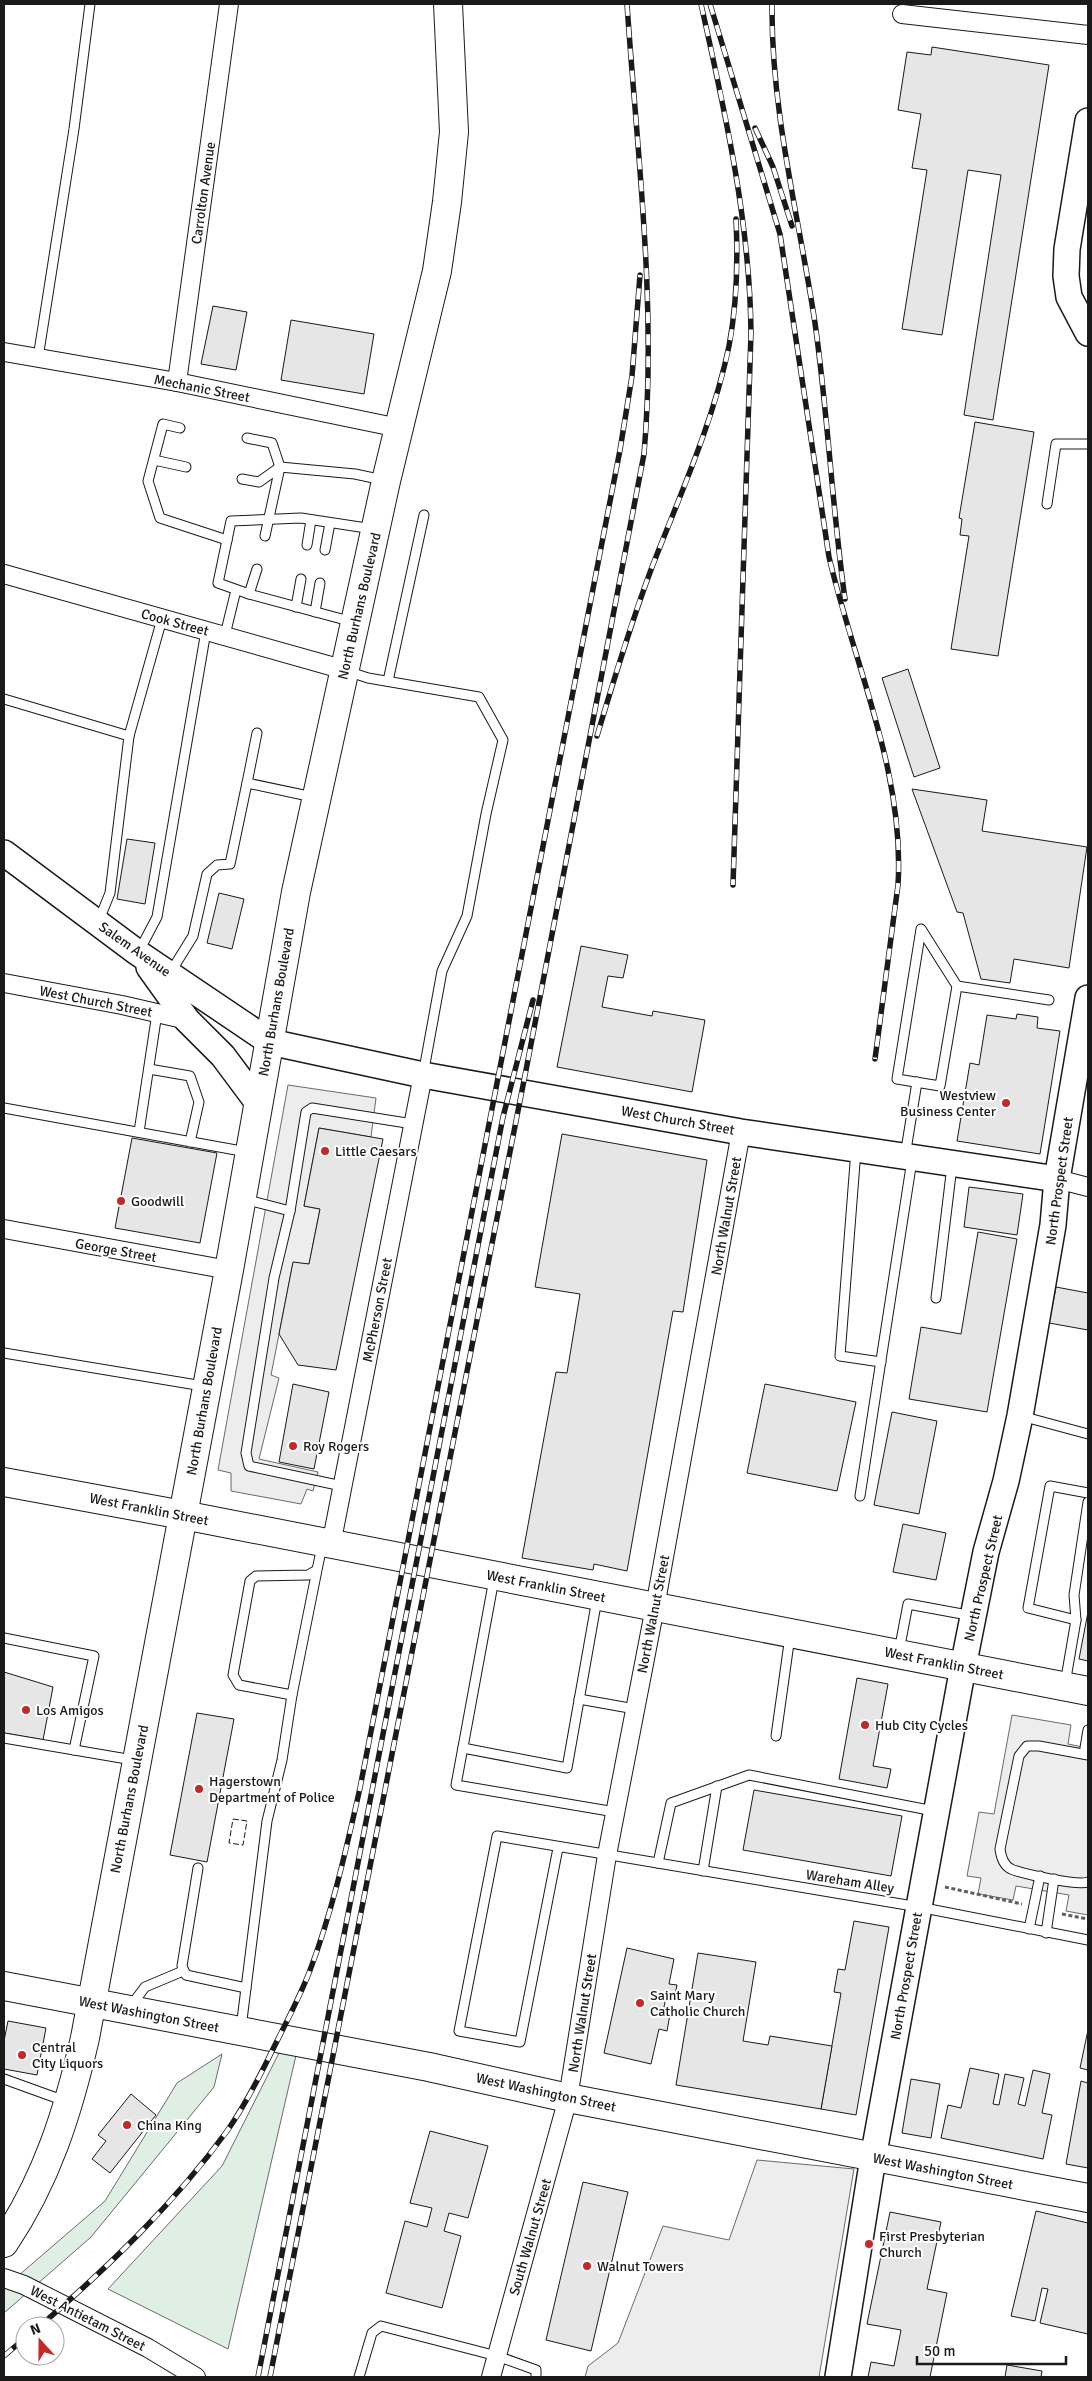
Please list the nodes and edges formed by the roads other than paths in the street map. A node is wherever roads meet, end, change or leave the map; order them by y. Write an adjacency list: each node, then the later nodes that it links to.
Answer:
1 (90, 4): 10 (lane)
2 (230, 4): 11 (street, Carrolton Avenue)
3 (448, 4): 13 (main road, North Burhans Boulevard)
4 (902, 14): 5 (street)
5 (1088, 35)
6 (1088, 121): 7 (main road)
7 (1085, 163): 8 (main road)
8 (1088, 333)
9 (4, 352): 10 (street, Mechanic Street)
10 (38, 358): 11 (street, Mechanic Street)
11 (178, 382): 13 (street, Mechanic Street)
12 (180, 428): 16 (lane)
13 (399, 428): 20 (main road, North Burhans Boulevard)
14 (247, 438): 17 (lane)
15 (1088, 444): 21 (lane)
16 (154, 460): 18 (lane); 28 (lane)
17 (280, 466): 19 (lane); 20 (lane); 23 (lane)
18 (186, 467)
19 (242, 479)
20 (386, 481): 26 (main road, North Burhans Boulevard)
21 (1047, 504)
22 (424, 515): 44 (lane)
23 (269, 520): 24 (lane); 27 (lane); 28 (lane)
24 (311, 520): 25 (lane); 29 (lane)
25 (330, 523): 26 (lane); 30 (lane)
26 (377, 529): 40 (main road, North Burhans Boulevard)
27 (265, 536)
28 (227, 540): 35 (lane)
29 (307, 545)
30 (325, 550)
31 (257, 569): 36 (lane)
32 (4, 574): 39 (street, Cook Street)
33 (301, 579): 37 (lane)
34 (320, 583): 38 (lane)
35 (236, 590): 36 (lane); 42 (lane)
36 (249, 594): 37 (lane)
37 (296, 607): 38 (lane)
38 (315, 612): 40 (lane)
39 (162, 619): 41 (street, Cook Street); 47 (lane)
40 (356, 623): 43 (main road, North Burhans Boulevard)
41 (206, 631): 42 (street, Cook Street); 52 (lane)
42 (225, 635): 43 (street, Cook Street)
43 (345, 670): 44 (lane); 49 (main road, North Burhans Boulevard)
44 (388, 681): 62 (lane)
45 (4, 699): 47 (lane)
46 (257, 733): 48 (lane)
47 (129, 736): 51 (lane)
48 (247, 783): 49 (lane); 53 (lane)
49 (316, 797): 60 (main road, North Burhans Boulevard)
50 (4, 853): 51 (main road, Salem Avenue)
51 (98, 923): 52 (main road, Salem Avenue)
52 (138, 953): 53 (main road, Salem Avenue); 59 (main road)
53 (170, 974): 60 (main road, Salem Avenue)
54 (4, 983): 58 (street, West Church Street)
55 (957, 986): 57 (lane); 63 (lane); 63 (lane)
56 (1088, 998): 74 (main road, North Prospect Street)
57 (1049, 1000)
58 (157, 1013): 59 (street, West Church Street); 61 (lane)
59 (187, 1020): 64 (main road)
60 (270, 1042): 62 (main road, West Church Street); 64 (main road, North Burhans Boulevard)
61 (148, 1070): 67 (lane); 69 (lane)
62 (423, 1075): 66 (street, McPherson Street); 68 (main road, West Church Street)
63 (917, 1082): 72 (lane)
64 (258, 1103): 71 (main road, North Burhans Boulevard)
65 (4, 1108): 67 (lane)
66 (413, 1124): 77 (lane); 87 (street, McPherson Street)
67 (139, 1132): 69 (lane)
68 (741, 1132): 70 (main road, West Church Street); 96 (street, North Walnut Street)
69 (190, 1142): 71 (lane)
70 (856, 1149): 72 (main road, West Church Street); 82 (lane)
71 (250, 1152): 76 (main road, North Burhans Boulevard)
72 (908, 1157): 73 (main road, West Church Street); 82 (lane)
73 (953, 1163): 74 (main road, West Church Street); 80 (lane)
74 (1057, 1179): 75 (street, West Church Street); 84 (main road, North Prospect Street)
75 (1088, 1187)
76 (241, 1198): 77 (lane); 79 (main road, North Burhans Boulevard)
77 (290, 1211): 87 (lane)
78 (4, 1229): 79 (street, George Street)
79 (229, 1270): 83 (main road, North Burhans Boulevard)
80 (936, 1298)
81 (4, 1353): 83 (lane)
82 (881, 1362): 89 (lane)
83 (207, 1387): 91 (main road, North Burhans Boulevard)
84 (1020, 1416): 85 (lane); 97 (main road, North Prospect Street)
85 (1088, 1434)
86 (4, 1482): 91 (main road, West Franklin Street)
87 (342, 1486): 92 (street, McPherson Street)
88 (1088, 1493): 98 (lane)
89 (860, 1496)
90 (1088, 1502): 98 (lane)
91 (183, 1515): 92 (main road, West Franklin Street); 113 (main road, North Burhans Boulevard)
92 (327, 1544): 93 (lane); 94 (main road, West Franklin Street)
93 (318, 1570): 104 (lane); 104 (lane)
94 (494, 1576): 95 (main road, West Franklin Street); 110 (lane)
95 (597, 1596): 96 (main road, West Franklin Street); 105 (lane)
96 (655, 1607): 99 (main road, West Franklin Street); 106 (street, North Walnut Street)
97 (973, 1616): 101 (lane); 102 (main road, North Prospect Street)
98 (1076, 1620): 103 (lane)
99 (791, 1634): 101 (main road, West Franklin Street); 108 (lane)
100 (4, 1638): 111 (lane)
101 (899, 1654): 102 (main road, West Franklin Street)
102 (963, 1667): 103 (main road, West Franklin Street); 115 (main road, North Prospect Street)
103 (1076, 1689)
104 (292, 1695): 131 (lane)
105 (580, 1699): 106 (lane); 110 (lane)
106 (635, 1710): 116 (street, North Walnut Street)
107 (1088, 1730): 112 (lane)
108 (776, 1736)
109 (4, 1738): 111 (lane)
110 (463, 1748): 116 (lane)
111 (74, 1750): 113 (lane)
112 (1086, 1754): 122 (lane)
113 (136, 1761): 132 (main road, North Burhans Boulevard)
114 (717, 1786): 115 (lane); 119 (lane); 121 (lane)
115 (937, 1811): 125 (main road, North Prospect Street)
116 (615, 1812): 118 (street, North Walnut Street)
117 (558, 1848): 117 (lane, Wareham Alley); 118 (lane, Wareham Alley)
118 (607, 1855): 119 (lane, Wareham Alley); 136 (street, North Walnut Street)
119 (658, 1863): 121 (lane, Wareham Alley)
120 (198, 1868): 129 (lane)
121 (703, 1871): 125 (lane, Wareham Alley)
122 (1040, 1876): 123 (lane); 126 (lane)
123 (1054, 1879): 124 (lane); 127 (lane)
124 (1088, 1882)
125 (919, 1907): 126 (lane, Wareham Alley); 138 (main road, North Prospect Street)
126 (1029, 1929): 127 (lane, Wareham Alley)
127 (1046, 1933): 128 (lane, Wareham Alley)
128 (1088, 1940)
129 (183, 1971): 131 (lane); 133 (lane)
130 (4, 1986): 132 (main road, West Washington Street)
131 (246, 1988): 134 (lane)
132 (91, 2003): 133 (main road, West Washington Street); 137 (main road, North Burhans Boulevard)
133 (128, 2010): 134 (main road, West Washington Street)
134 (240, 2031): 136 (main road, West Washington Street)
135 (4, 2079): 137 (lane)
136 (568, 2098): 138 (main road, West Washington Street); 142 (street, South Walnut Street)
137 (70, 2102): 140 (main road, North Burhans Boulevard)
138 (873, 2158): 139 (main road, West Washington Street); 147 (main road, North Prospect Street)
139 (1088, 2198)
140 (4, 2243)
141 (4, 2278): 143 (street, West Antietam Street)
142 (497, 2356): 144 (lane); 145 (street, South Walnut Street); 146 (lane)
143 (196, 2377)
144 (359, 2377)
145 (491, 2377)
146 (536, 2377)
147 (838, 2377)

